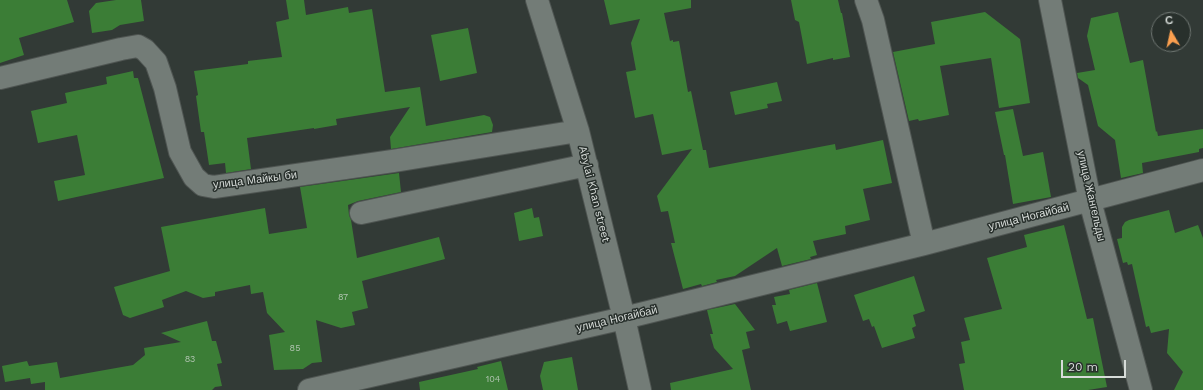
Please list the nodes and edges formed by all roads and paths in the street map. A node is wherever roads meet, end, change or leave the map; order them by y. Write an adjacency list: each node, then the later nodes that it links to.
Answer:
1 (537, 0): 5 (street, Abylai Khan street)
2 (866, 0): 10 (street)
3 (1050, 0): 8 (street, улица Жангельды)
4 (0, 78): 5 (street, улица Майкы би)
5 (578, 131): 6 (street, Abylai Khan street)
6 (587, 165): 9 (street); 11 (street, Abylai Khan street)
7 (1203, 170): 8 (street, улица Ногайбай)
8 (1090, 201): 10 (street, улица Ногайбай); 14 (street, улица Жангельды)
9 (361, 213)
10 (924, 244): 11 (street, улица Ногайбай)
11 (624, 318): 12 (street, улица Ногайбай); 13 (street, Abylai Khan street)
12 (309, 390)
13 (640, 390)
14 (1141, 390)

